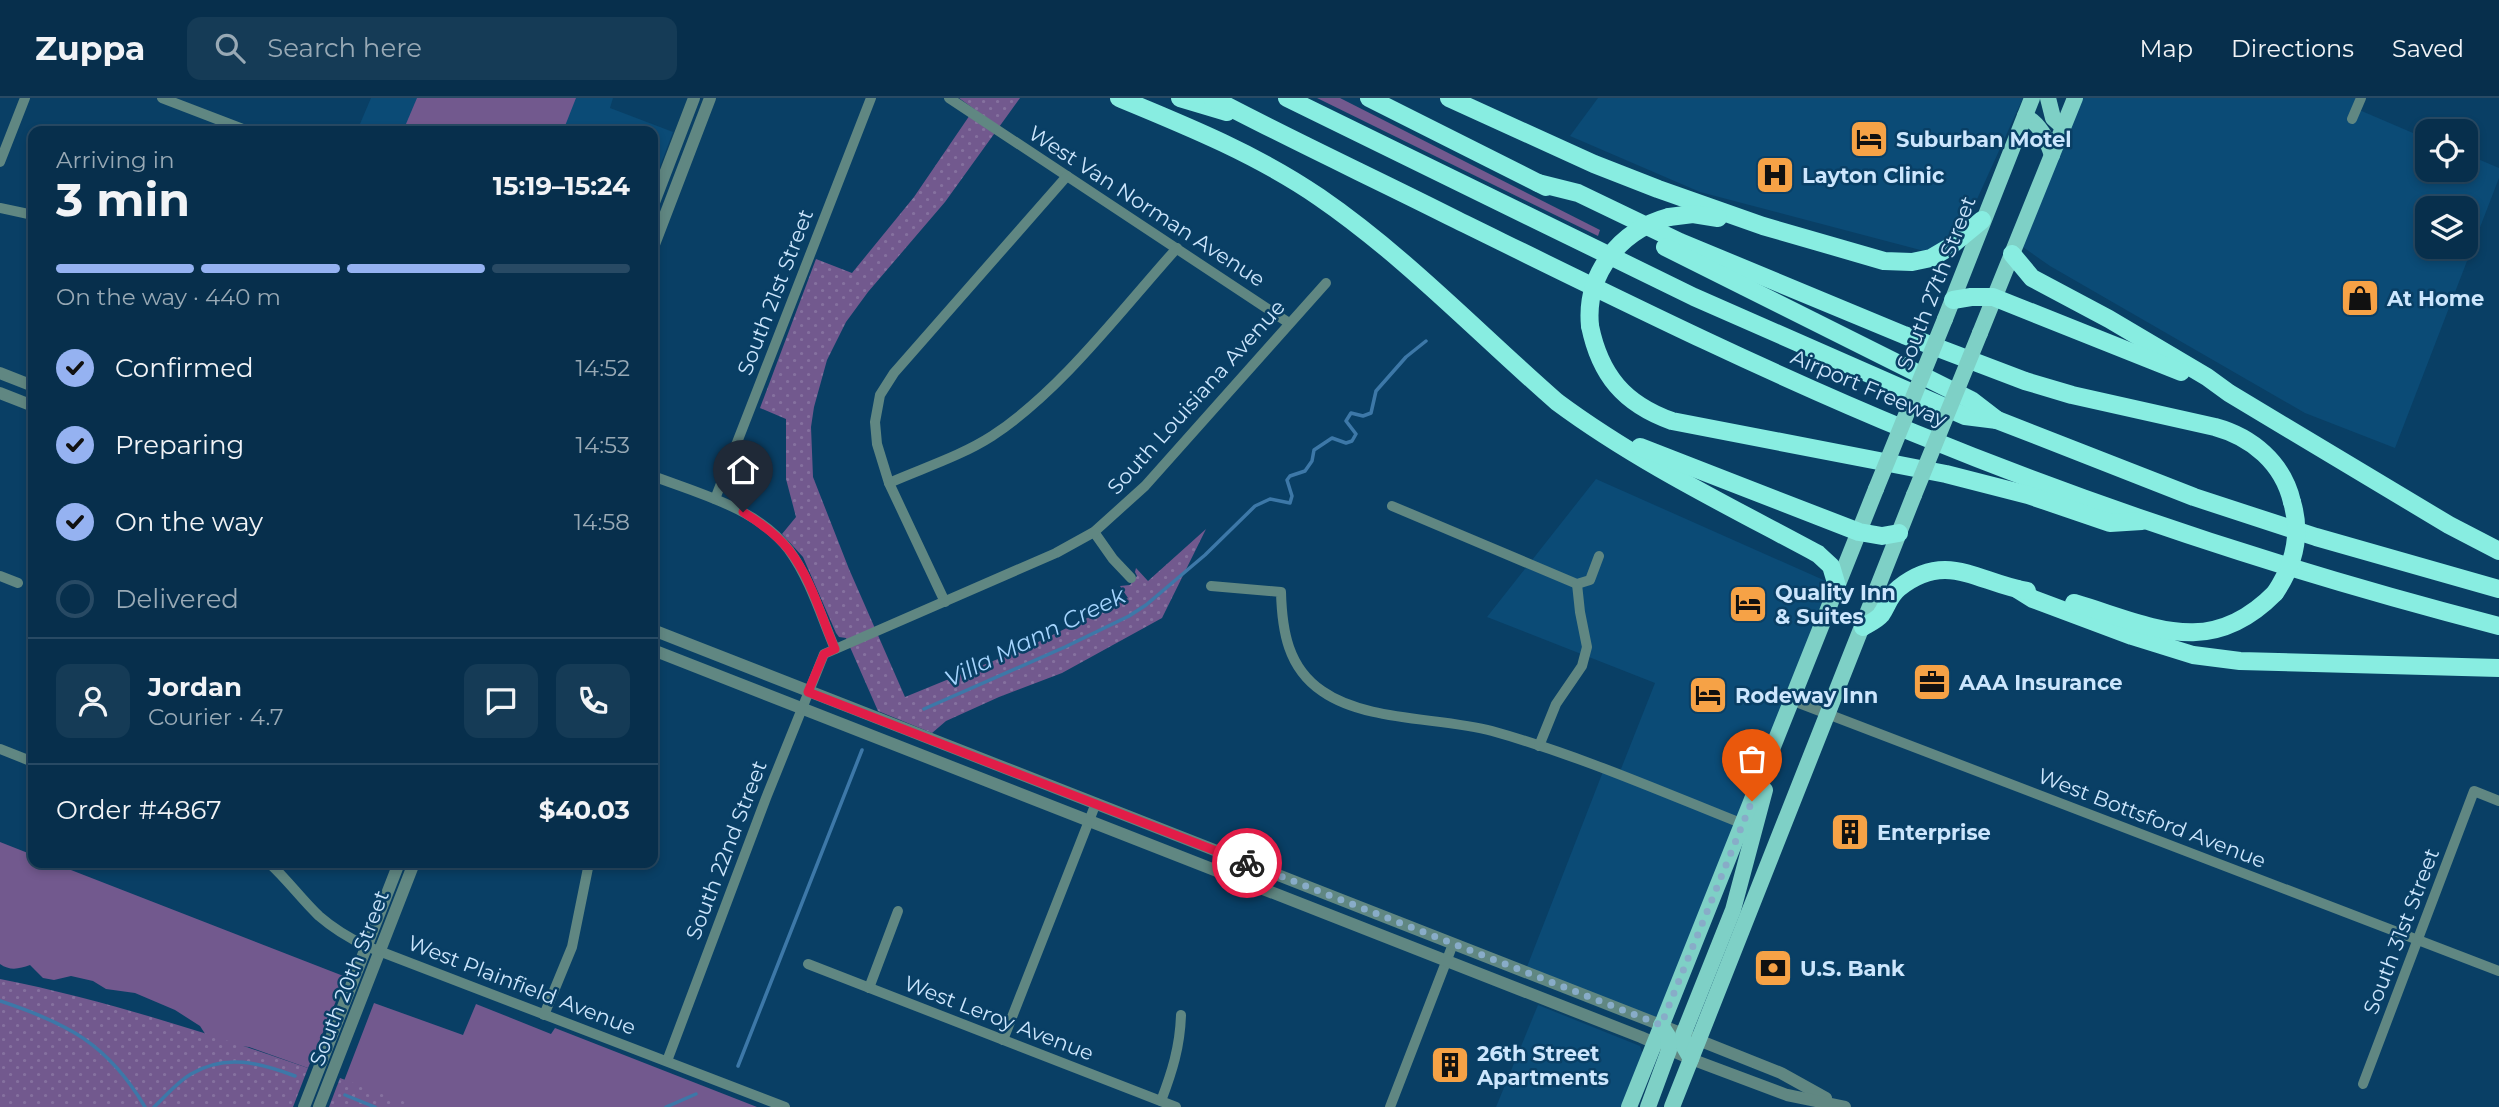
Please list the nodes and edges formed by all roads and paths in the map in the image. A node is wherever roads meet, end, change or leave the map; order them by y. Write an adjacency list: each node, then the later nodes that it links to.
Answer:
1 (25, 98): 23 (street)
2 (162, 98): 20 (street)
3 (694, 98): 26 (street)
4 (710, 98): 31 (street)
5 (871, 98): 47 (street, South 21st Street)
6 (949, 98): 24 (street, West Van Norman Avenue)
7 (1119, 98): 44 (highway)
8 (1180, 98): 18 (highway)
9 (1212, 98): 18 (highway)
10 (1287, 98): 43 (highway)
11 (1369, 98): 25 (highway)
12 (1449, 98): 30 (highway)
13 (2032, 98): 17 (main road, South 27th Street)
14 (2048, 98): 21 (main road)
15 (2075, 98): 21 (main road)
16 (2361, 98): 19 (street)
17 (2025, 116): 22 (main road); 29 (main road, South 27th Street)
18 (1251, 119): 49 (highway, Airport Freeway)
19 (2352, 119)
20 (235, 126)
21 (2063, 127): 22 (main road)
22 (2052, 155): 33 (main road)
23 (0, 162)
24 (1068, 176): 32 (street, West Van Norman Avenue); 46 (street)
25 (1538, 183): 43 (highway); 61 (highway, bridge)
26 (658, 192)
27 (0, 208): 28 (street)
28 (28, 214)
29 (1982, 220): 30 (highway); 36 (main road, South 27th Street)
30 (1763, 226): 49 (highway, bridge)
31 (658, 234)
32 (1177, 248): 37 (street, West Van Norman Avenue); 46 (street)
33 (2012, 254): 35 (main road); 41 (highway)
34 (1326, 283): 37 (street, South Louisiana Avenue)
35 (1993, 297): 36 (highway); 41 (highway); 52 (main road, bridge)
36 (1952, 300): 51 (main road, South 27th Street, bridge)
37 (1289, 323): 50 (street, South Louisiana Avenue)
38 (0, 373): 39 (street)
39 (28, 384)
40 (0, 393): 42 (street)
41 (2229, 393): 53 (highway)
42 (28, 404)
43 (1997, 420): 62 (highway)
44 (1582, 421): 51 (highway); 60 (highway)
45 (658, 478): 47 (street)
46 (889, 483): 63 (street)
47 (715, 499): 67 (street)
48 (1392, 506): 58 (street)
49 (2150, 521): 64 (highway, Airport Freeway)
50 (1094, 531): 56 (street); 63 (street, South Louisiana Avenue)
51 (1859, 532): 52 (highway); 60 (main road, South 27th Street)
52 (1899, 533): 65 (main road)
53 (2499, 551)
54 (1599, 556): 58 (street)
55 (0, 576): 57 (street)
56 (1131, 578)
57 (18, 583)
58 (1577, 583): 76 (street)
59 (1211, 586): 76 (street)
60 (1838, 586): 72 (main road, South 27th Street)
61 (2017, 589): 65 (highway); 70 (highway)
62 (2499, 589)
63 (945, 602): 67 (street, South Louisiana Avenue)
64 (2499, 626)
65 (1863, 627): 74 (main road)
66 (658, 632): 71 (street)
67 (835, 649): 69 (street, South Louisiana Avenue)
68 (658, 652): 73 (street)
69 (824, 654): 71 (street, South 22nd Street)
70 (2499, 668)
71 (808, 692): 73 (street, South 22nd Street); 80 (street)
72 (1791, 700): 74 (street, West Bottsford Avenue); 75 (main road, South 27th Street)
73 (802, 709): 81 (street); 108 (street, South 22nd Street)
74 (1826, 714): 90 (street, West Bottsford Avenue); 103 (main road)
75 (1779, 733): 82 (main road, South 27th Street); 103 (main road)
76 (1539, 746): 82 (street)
77 (0, 749): 78 (street)
78 (28, 760)
79 (2499, 801): 90 (street, South 31st Street)
80 (1096, 803): 81 (street); 87 (street)
81 (1088, 822): 88 (street); 104 (street)
82 (1743, 824): 102 (main road, South 27th Street)
83 (275, 868): 92 (street, West Plainfield Avenue)
84 (397, 868): 92 (street, South 20th Street)
85 (412, 868): 93 (street, South 20th Street)
86 (588, 868): 100 (street)
87 (1277, 875): 88 (street); 91 (street)
88 (1270, 892): 94 (street)
89 (898, 911): 97 (street)
90 (2419, 941): 96 (street, West Bottsford Avenue); 109 (street, South 31st Street)
91 (1453, 944): 94 (street); 98 (street)
92 (366, 946): 93 (street, West Plainfield Avenue); 112 (street, South 20th Street)
93 (380, 952): 100 (street, West Plainfield Avenue); 113 (street, South 20th Street)
94 (1446, 962): 99 (street); 116 (street)
95 (808, 964): 97 (street, West Leroy Avenue)
96 (2499, 971)
97 (869, 988): 104 (street, West Leroy Avenue)
98 (1585, 995): 99 (street); 102 (street)
99 (1577, 1013): 105 (street)
100 (544, 1015): 108 (street, West Plainfield Avenue)
101 (1181, 1015): 110 (street)
102 (1661, 1025): 103 (street); 105 (main road, South 27th Street); 106 (main road)
103 (1691, 1038): 107 (main road); 111 (street)
104 (1003, 1040): 110 (street, West Leroy Avenue)
105 (1654, 1043): 106 (street); 117 (main road, South 27th Street)
106 (1670, 1050): 107 (street); 118 (main road)
107 (1691, 1059): 111 (street); 119 (main road)
108 (667, 1061): 114 (street, West Plainfield Avenue)
109 (2363, 1084)
110 (1161, 1101): 115 (street, West Leroy Avenue)
111 (1841, 1106)
112 (304, 1107)
113 (319, 1107)
114 (785, 1107)
115 (1176, 1107)
116 (1390, 1107)
117 (1629, 1107)
118 (1648, 1107)
119 (1672, 1107)

